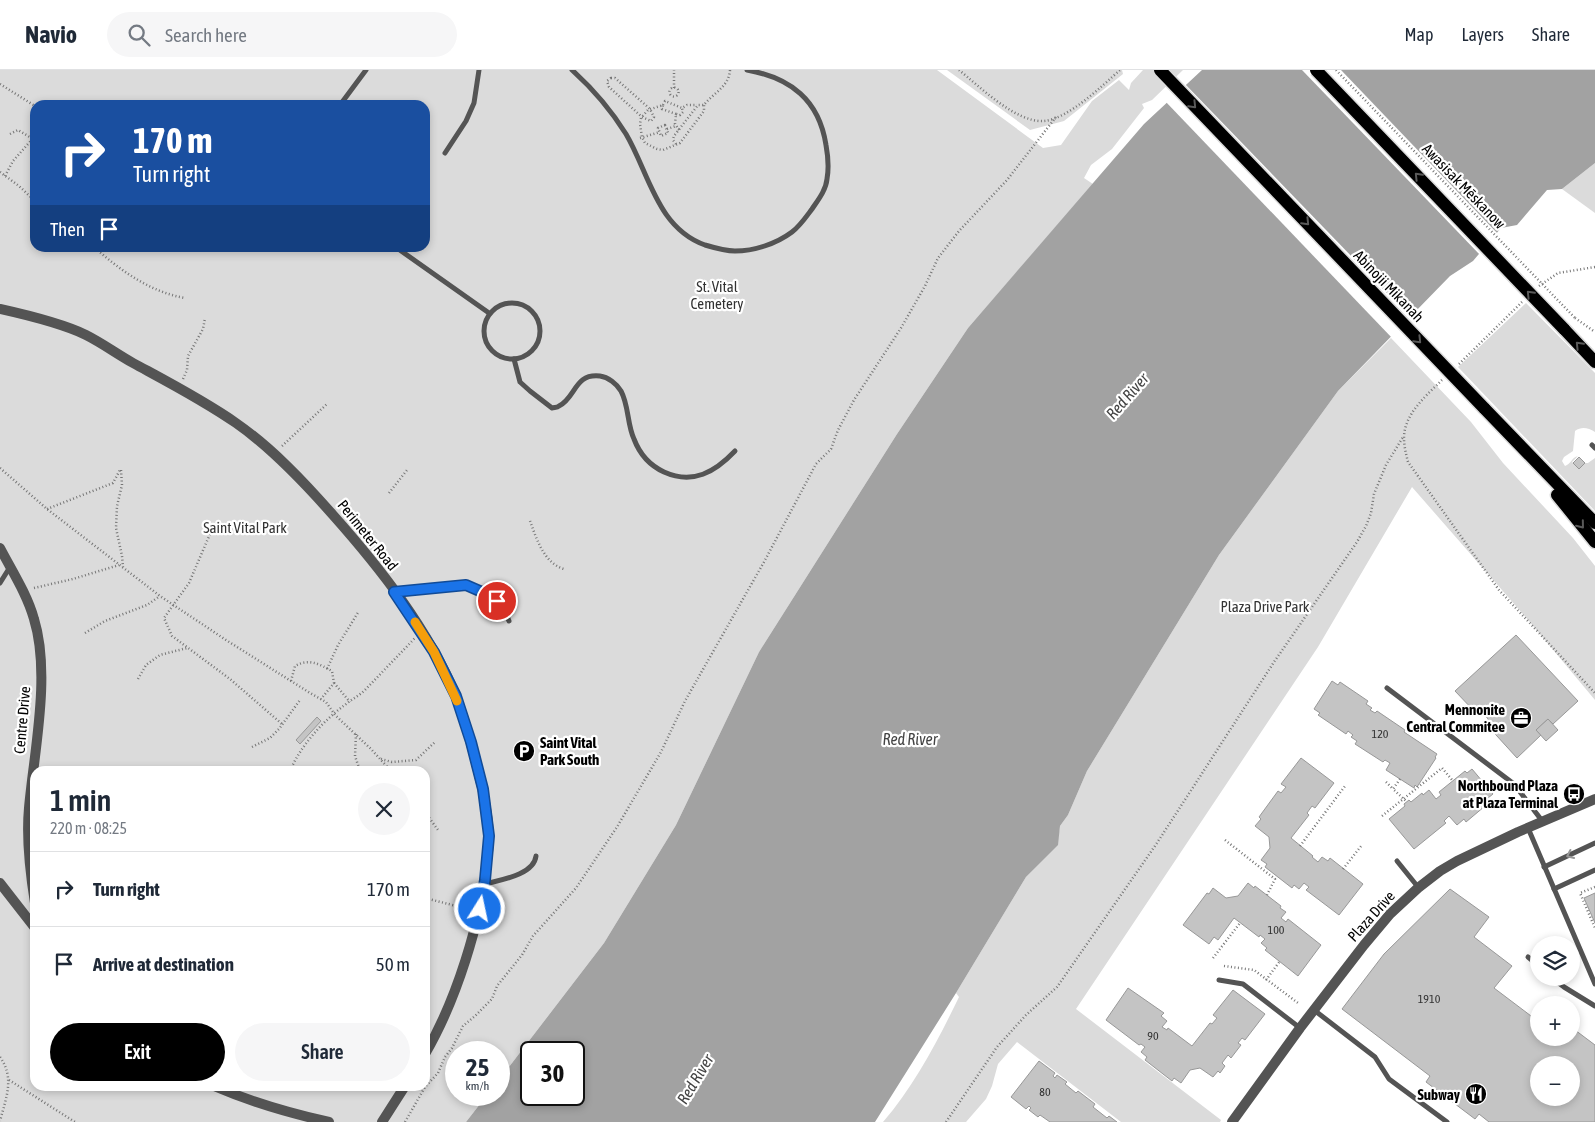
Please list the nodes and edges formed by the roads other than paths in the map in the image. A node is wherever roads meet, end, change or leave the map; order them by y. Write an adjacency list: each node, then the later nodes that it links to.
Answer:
1 (366, 70): 7 (lane)
2 (479, 70): 8 (lane)
3 (572, 70): 4 (lane)
4 (747, 70)
5 (1160, 70): 14 (main road, Abinojii Mikanah, one-way to 14, bridge)
6 (1316, 70): 13 (main road, one-way to 6, bridge)
7 (344, 100)
8 (445, 153)
9 (403, 252): 11 (lane)
10 (0, 309): 21 (street, Perimeter Road)
11 (489, 313): 12 (lane); 12 (lane)
12 (514, 359): 15 (lane)
13 (1595, 362)
14 (1507, 432): 16 (main road, Abinojii Mikanah); 17 (main road, one-way to 17)
15 (736, 451)
16 (1595, 523)
17 (1595, 542)
18 (0, 548): 19 (street, Centre Drive)
19 (10, 568): 20 (lane); 24 (street, Centre Drive)
20 (0, 583)
21 (394, 592): 22 (lane); 36 (street, Perimeter Road)
22 (508, 621)
23 (1388, 688): 27 (lane)
24 (34, 766)
25 (1594, 800): 27 (street, Plaza Drive)
26 (30, 801): 34 (street, Centre Drive)
27 (1543, 822): 28 (street, Plaza Drive)
28 (1528, 828): 32 (lane); 37 (street, Plaza Drive)
29 (1595, 843): 32 (lane, one-way to 32)
30 (536, 856): 36 (lane)
31 (1397, 861): 37 (lane)
32 (1544, 867): 38 (lane)
33 (1595, 870): 38 (lane)
34 (30, 872)
35 (0, 883): 39 (street)
36 (484, 884): 46 (street, Perimeter Road)
37 (1418, 888): 44 (street, Plaza Drive)
38 (1554, 889): 41 (lane)
39 (30, 922)
40 (1219, 980): 45 (lane)
41 (1595, 984)
42 (1563, 986): 43 (lane)
43 (1595, 1006)
44 (1314, 1010): 45 (street, Plaza Drive); 52 (lane)
45 (1300, 1028): 51 (street, Plaza Drive)
46 (430, 1043)
47 (226, 1091): 49 (street)
48 (402, 1091): 50 (street)
49 (329, 1122)
50 (382, 1122)
51 (1232, 1122)
52 (1447, 1122)

